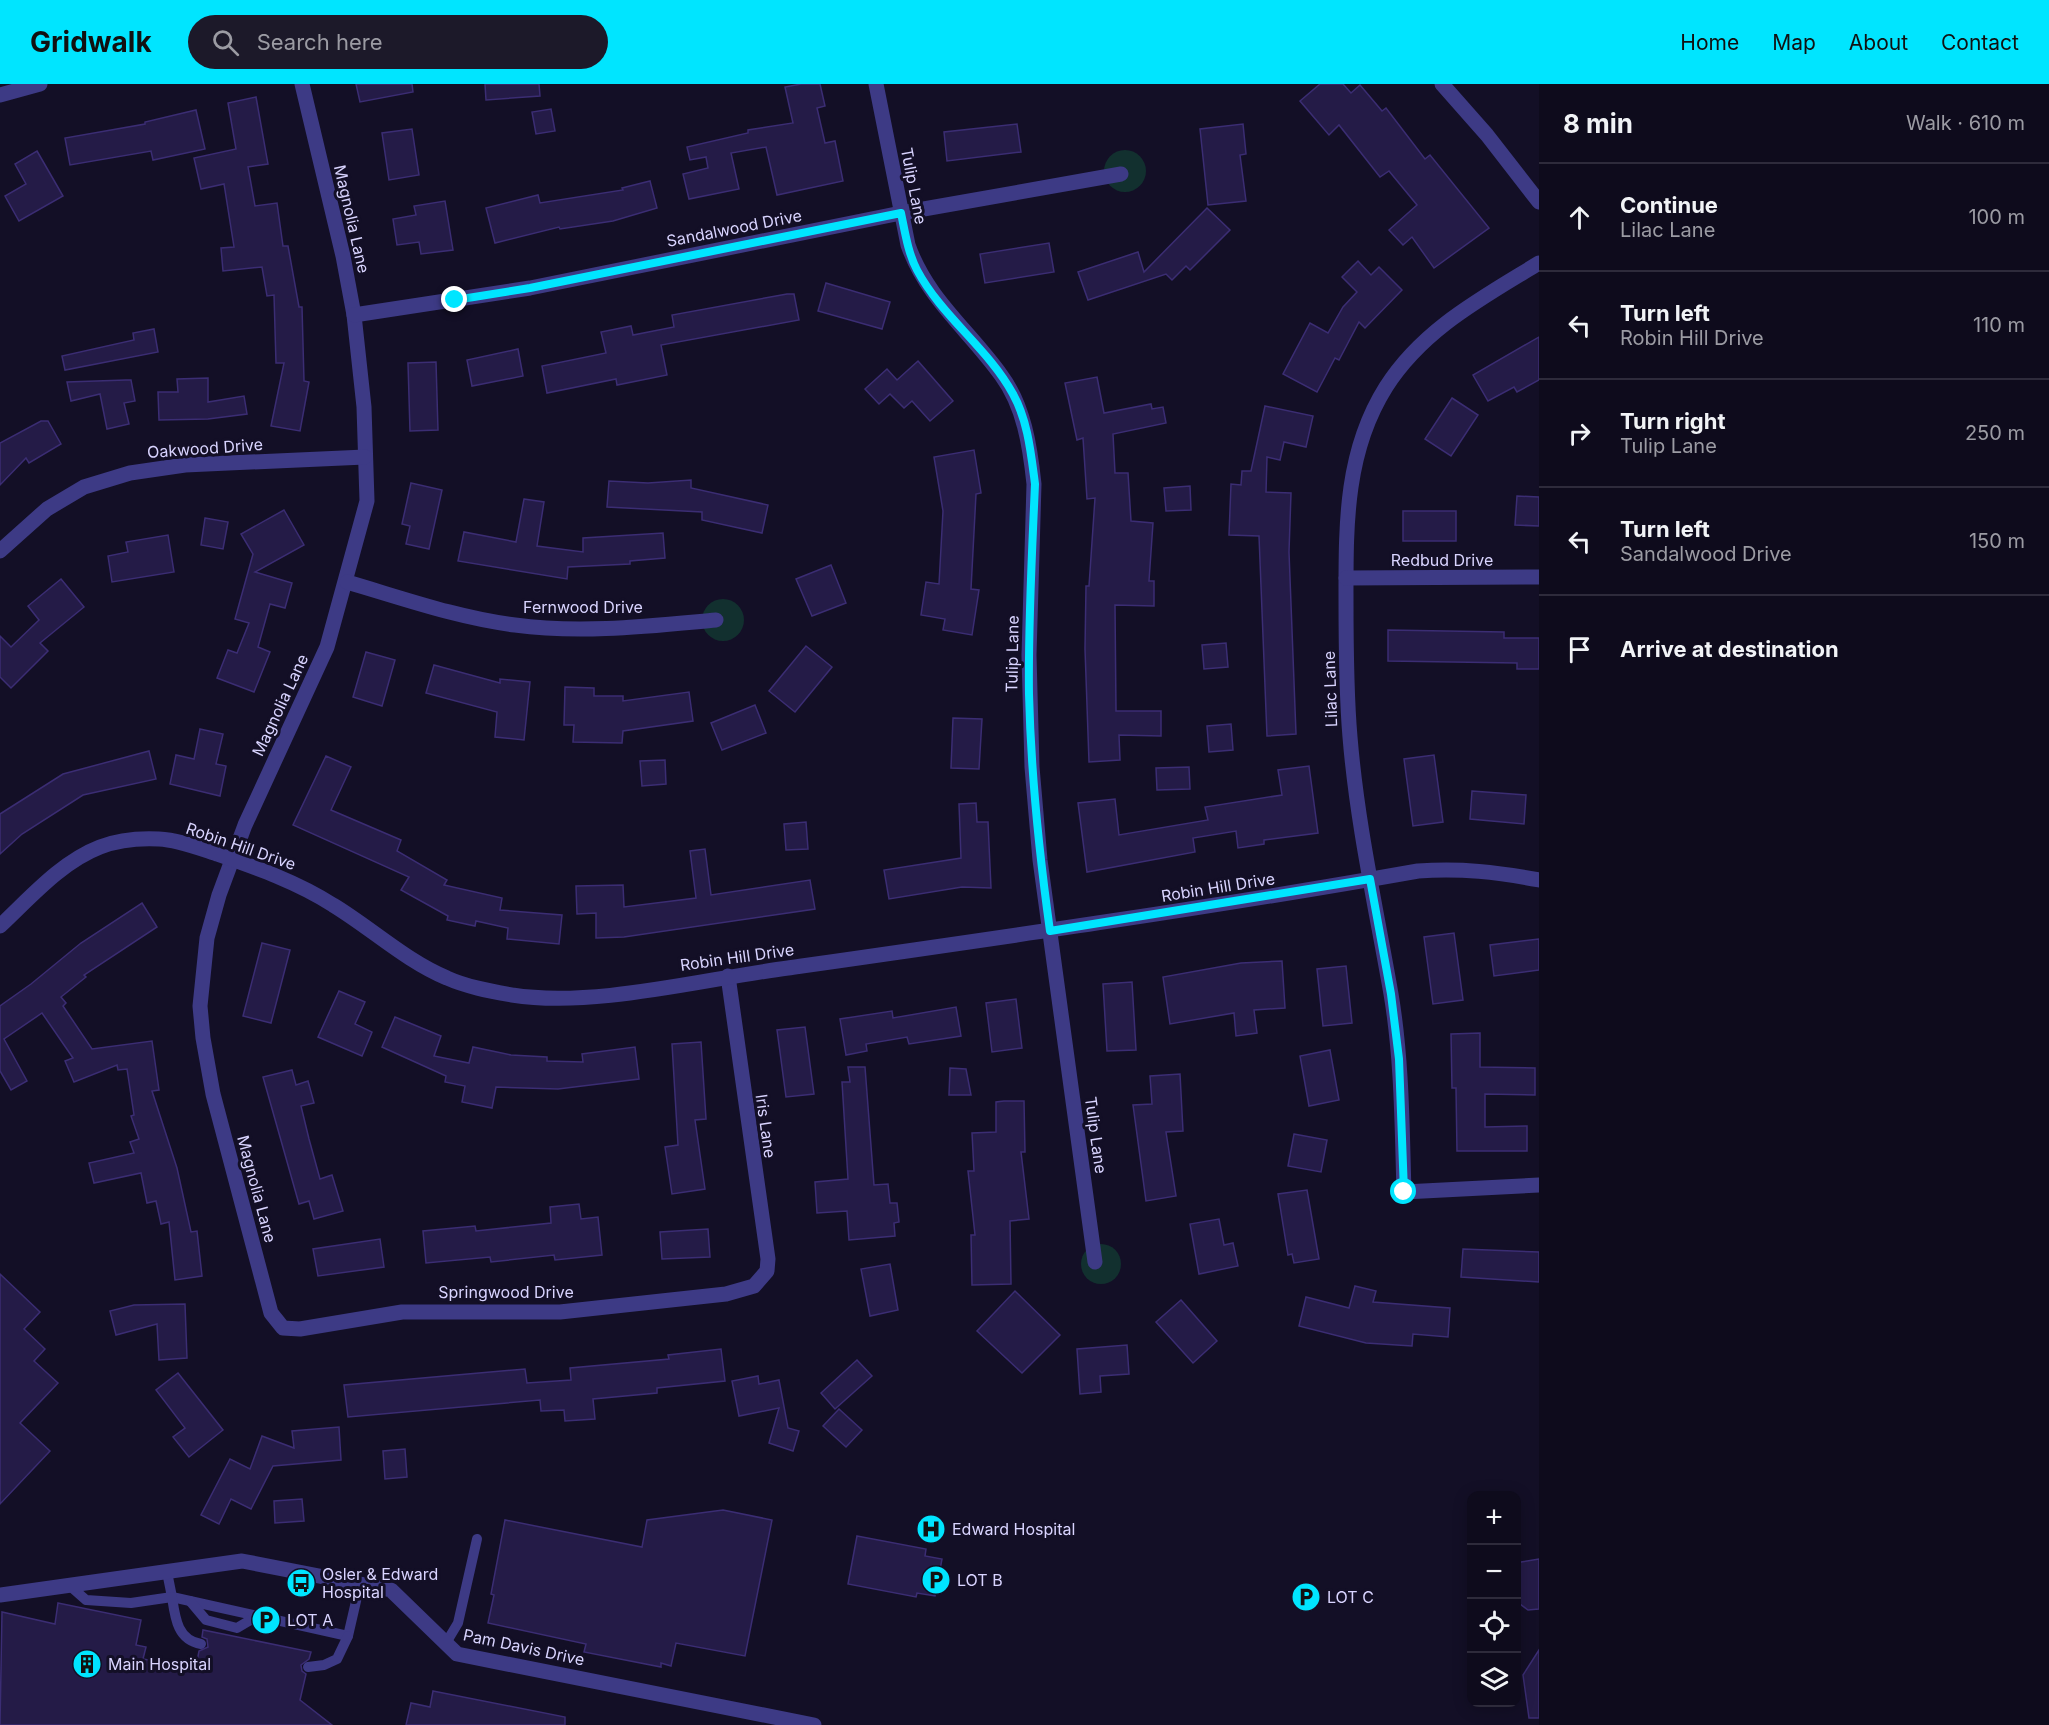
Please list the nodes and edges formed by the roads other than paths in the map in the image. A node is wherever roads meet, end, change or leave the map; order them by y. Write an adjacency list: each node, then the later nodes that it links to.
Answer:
1 (40, 84): 5 (street)
2 (302, 84): 10 (street, Magnolia Lane)
3 (876, 84): 8 (street, Tulip Lane)
4 (1442, 84): 7 (street)
5 (0, 95)
6 (1120, 174): 8 (street, Sandalwood Drive)
7 (1539, 202)
8 (901, 213): 10 (street, Sandalwood Drive); 21 (street, Tulip Lane)
9 (1539, 263): 14 (street, Lilac Lane)
10 (354, 315): 11 (street, Magnolia Lane)
11 (365, 457): 12 (street, Oakwood Drive); 15 (street, Magnolia Lane)
12 (0, 551)
13 (1539, 577): 14 (street, Redbud Drive)
14 (1346, 578): 18 (street, Lilac Lane)
15 (347, 582): 16 (street, Fernwood Drive); 17 (street, Magnolia Lane)
16 (716, 620)
17 (232, 860): 20 (street, Robin Hill Drive); 22 (street, Robin Hill Drive); 26 (street, Magnolia Lane)
18 (1370, 879): 19 (street, Robin Hill Drive); 21 (street, Robin Hill Drive); 23 (street, Lilac Lane)
19 (1539, 880)
20 (0, 926)
21 (1050, 931): 22 (street, Robin Hill Drive); 24 (street, Tulip Lane)
22 (728, 976): 25 (street, Iris Lane)
23 (1539, 1185)
24 (1095, 1262)
25 (762, 1280): 26 (street, Springwood Drive)
26 (283, 1328)
27 (477, 1539): 36 (lane)
28 (167, 1572): 29 (street, Pam Davis Drive); 30 (street, Pam Davis Drive); 32 (lane)
29 (360, 1584): 35 (lane); 36 (street, Pam Davis Drive)
30 (69, 1585): 31 (street, Pam Davis Drive); 32 (lane)
31 (0, 1594)
32 (172, 1597): 33 (lane); 37 (lane)
33 (190, 1601): 34 (lane); 34 (lane)
34 (257, 1616): 35 (lane)
35 (348, 1636): 38 (lane)
36 (446, 1643): 39 (street, Pam Davis Drive)
37 (201, 1644)
38 (308, 1667)
39 (814, 1725)

